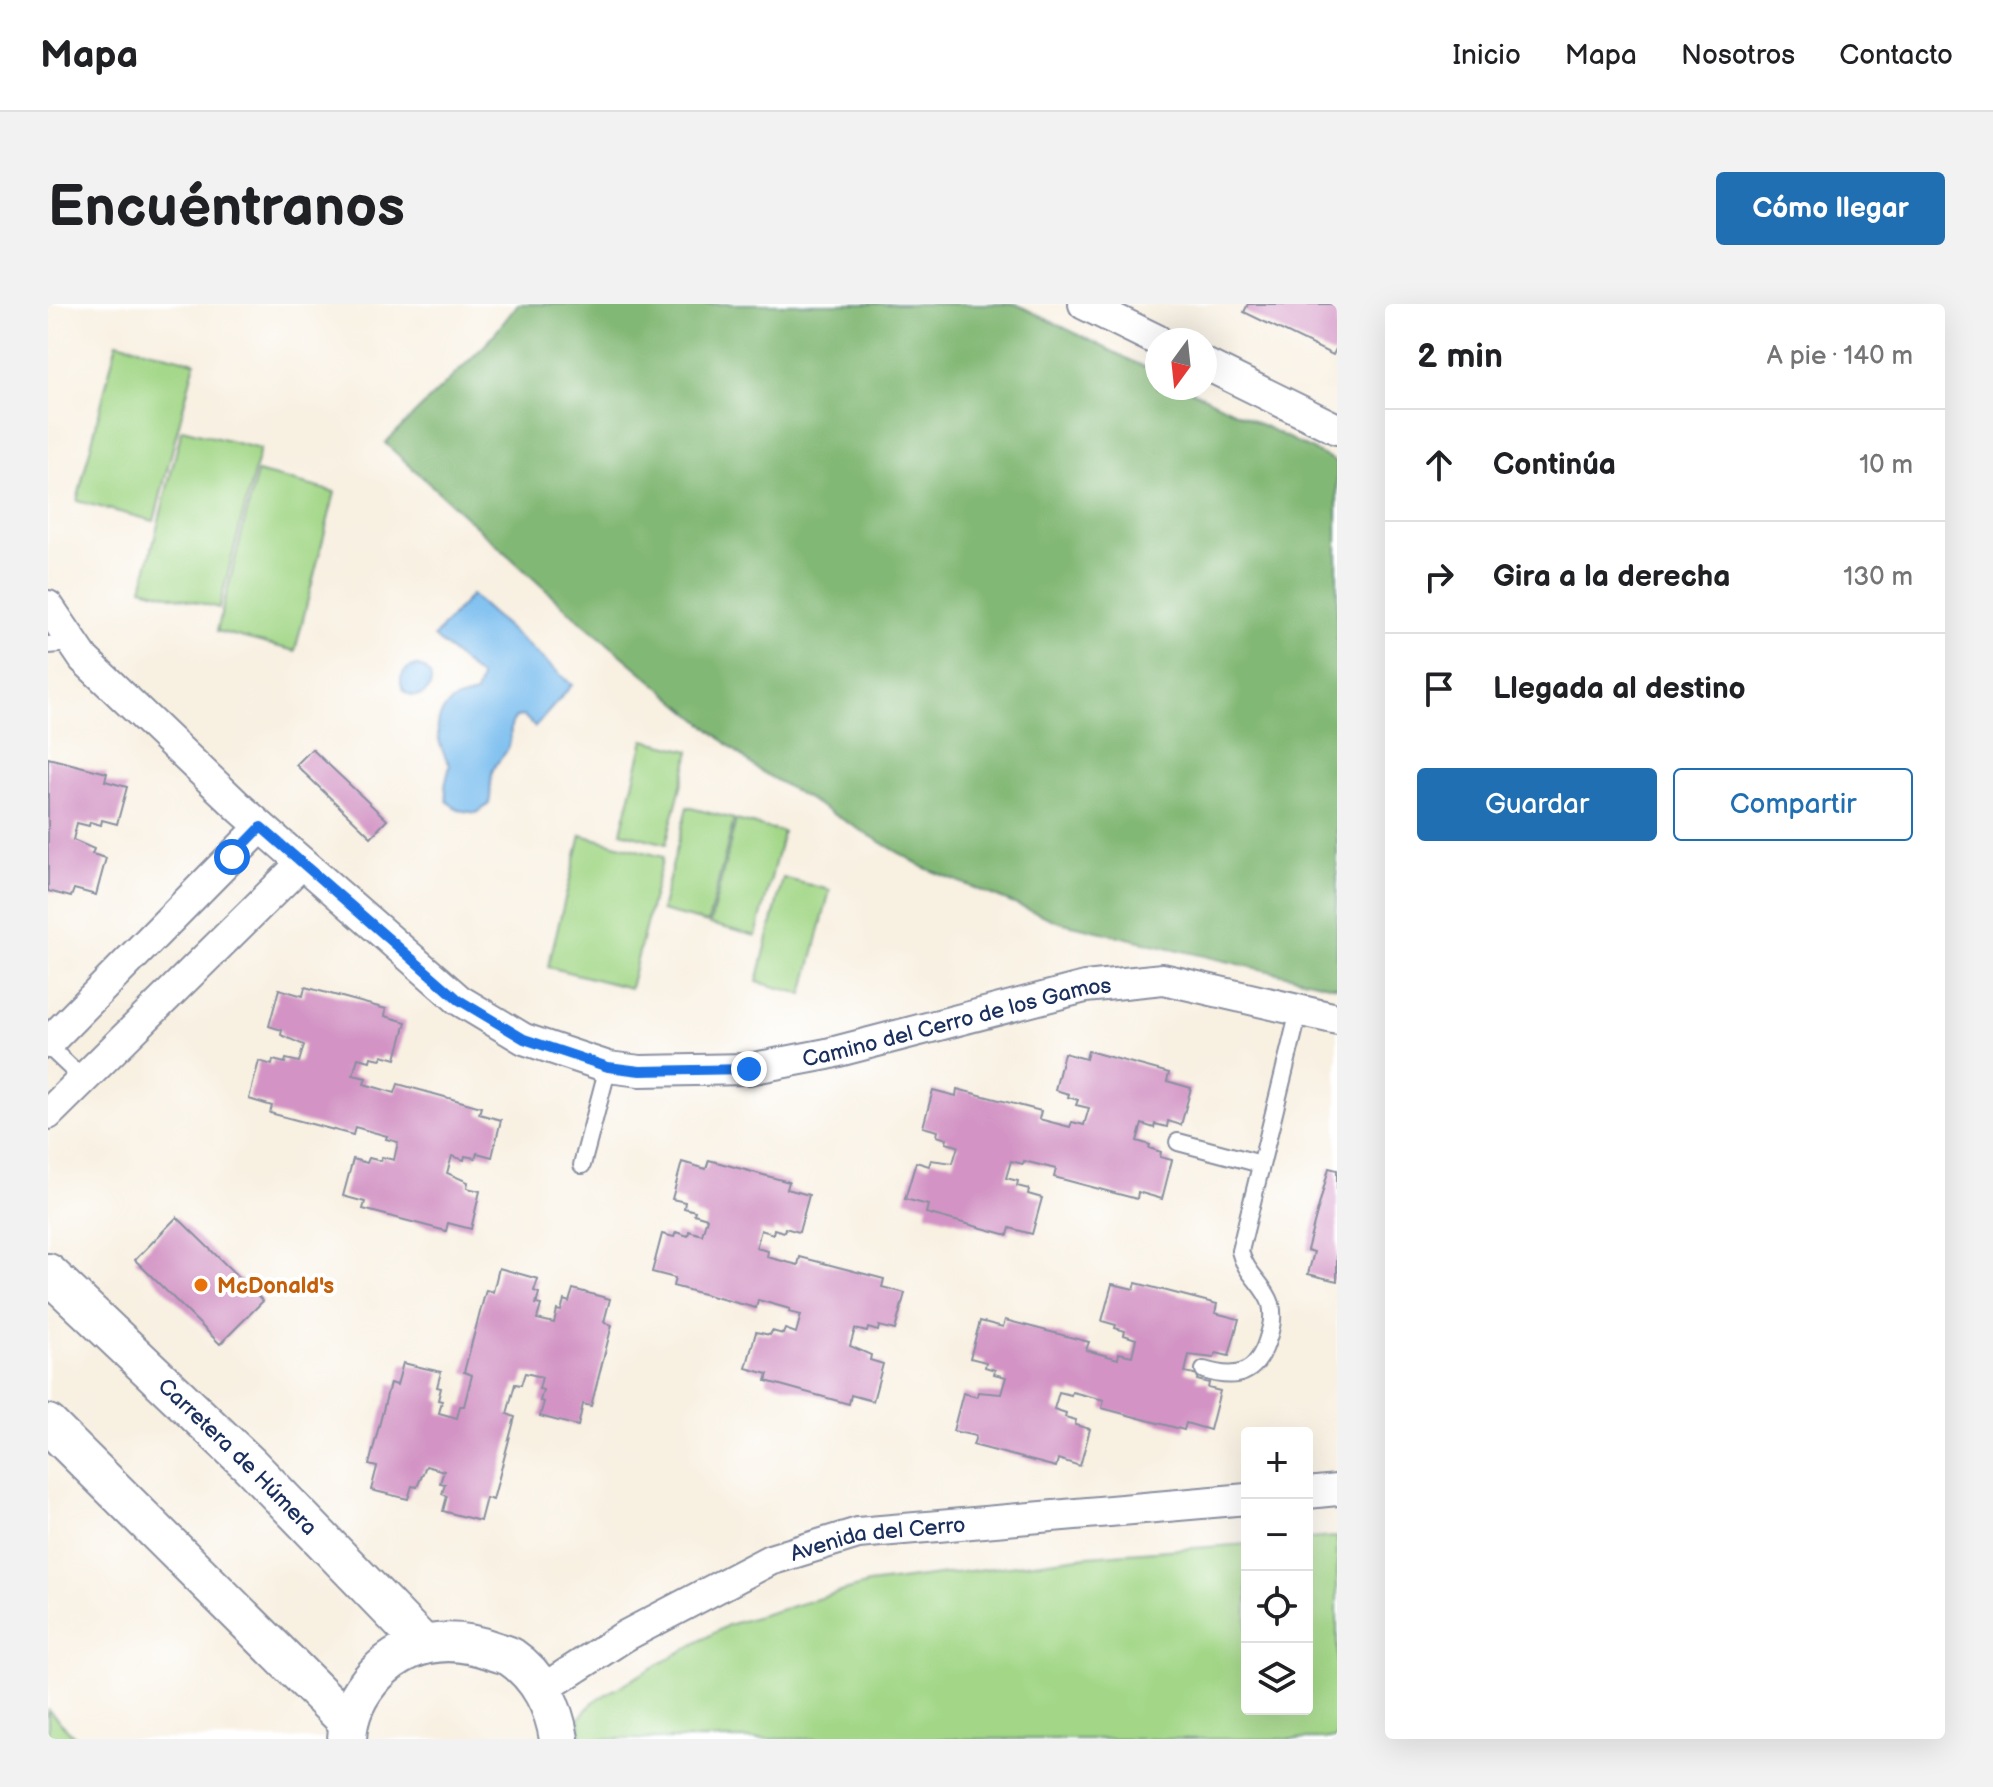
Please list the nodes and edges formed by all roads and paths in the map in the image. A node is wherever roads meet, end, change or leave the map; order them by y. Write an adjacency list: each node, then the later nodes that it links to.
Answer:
1 (1084, 304): 2 (street)
2 (1145, 334)
3 (1217, 370): 4 (street)
4 (1337, 429)
5 (48, 606): 6 (street, Camino del Cerro de los Gamos)
6 (60, 644): 7 (street, Camino del Cerro de los Gamos)
7 (261, 827): 8 (street, Camino del Cerro de los Gamos); 11 (street)
8 (302, 863): 12 (street, Camino del Cerro de los Gamos); 13 (street)
9 (1299, 1011): 10 (street, Camino del Cerro de los Gamos); 12 (street, Camino del Cerro de los Gamos); 16 (lane)
10 (1337, 1019)
11 (48, 1045): 13 (lane)
12 (608, 1067): 17 (lane)
13 (83, 1079): 14 (street)
14 (48, 1114)
15 (1178, 1142): 16 (lane)
16 (1261, 1164): 19 (lane)
17 (582, 1165)
18 (48, 1273): 24 (street, Carretera de Húmera)
19 (1204, 1370)
20 (48, 1424): 26 (street)
21 (1337, 1490): 22 (street)
22 (1313, 1492)
23 (1241, 1500): 25 (street, Avenida del Cerro)
24 (423, 1644): 25 (street); 26 (street)
25 (543, 1689): 27 (street)
26 (348, 1731)
27 (559, 1739)

